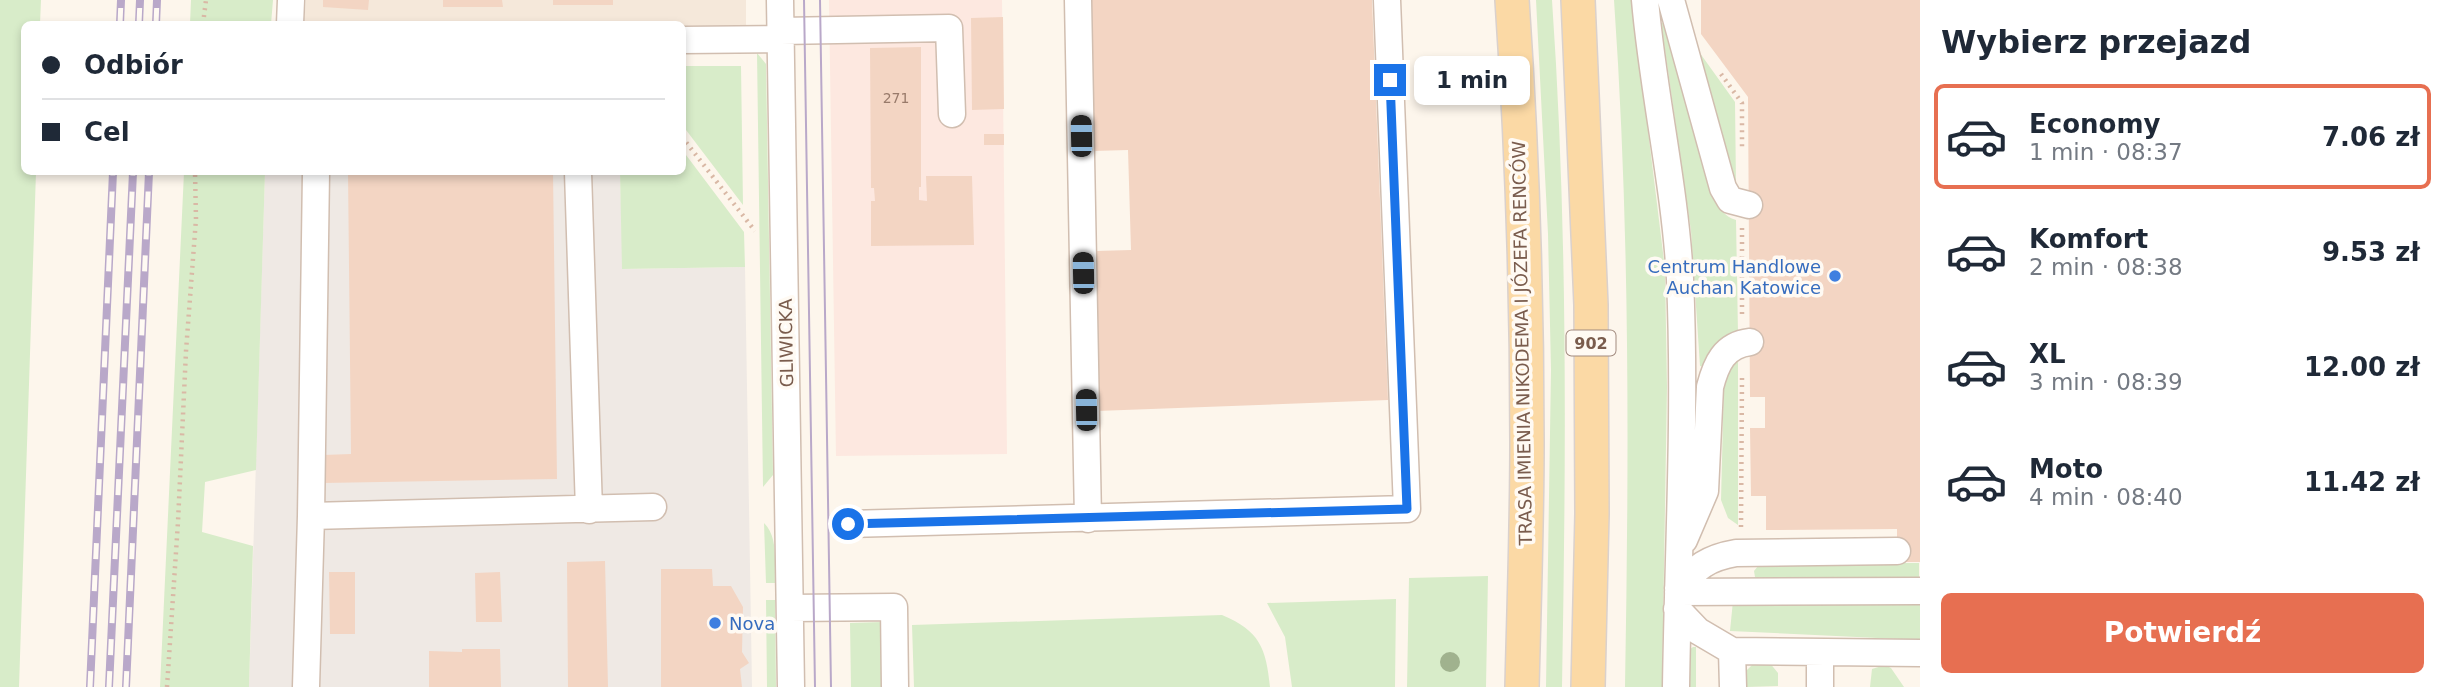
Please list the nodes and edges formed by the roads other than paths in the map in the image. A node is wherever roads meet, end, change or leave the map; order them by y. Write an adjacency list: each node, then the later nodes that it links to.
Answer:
1 (291, 0): 9 (street)
2 (780, 0): 10 (street, GLIWICKA)
3 (1078, 0): 20 (street)
4 (1387, 0): 20 (street)
5 (1512, 0): 33 (main road, TRASA IMIENIA NIKODEMA I JÓZEFA RENCÓW)
6 (1578, 0): 34 (main road, 902)
7 (1645, 0): 22 (street)
8 (1671, 0): 15 (street)
9 (290, 21)
10 (780, 35): 11 (street); 12 (street); 26 (street, GLIWICKA)
11 (686, 40)
12 (952, 114)
13 (316, 175): 19 (street)
14 (578, 175): 18 (street)
15 (1746, 205)
16 (1746, 343): 22 (street)
17 (653, 507): 18 (street)
18 (589, 510): 19 (street)
19 (311, 516): 30 (street)
20 (1088, 519): 21 (street)
21 (848, 524)
22 (1679, 551): 25 (street)
23 (1897, 551): 25 (street)
24 (1920, 591): 25 (street)
25 (1678, 596): 27 (street); 35 (street)
26 (790, 608): 31 (street, GLIWICKA); 32 (street)
27 (1732, 650): 28 (street); 36 (street)
28 (1821, 652): 29 (street); 37 (street)
29 (1920, 653)
30 (306, 687)
31 (791, 687)
32 (895, 687)
33 (1522, 687)
34 (1588, 687)
35 (1676, 687)
36 (1733, 687)
37 (1820, 687)

